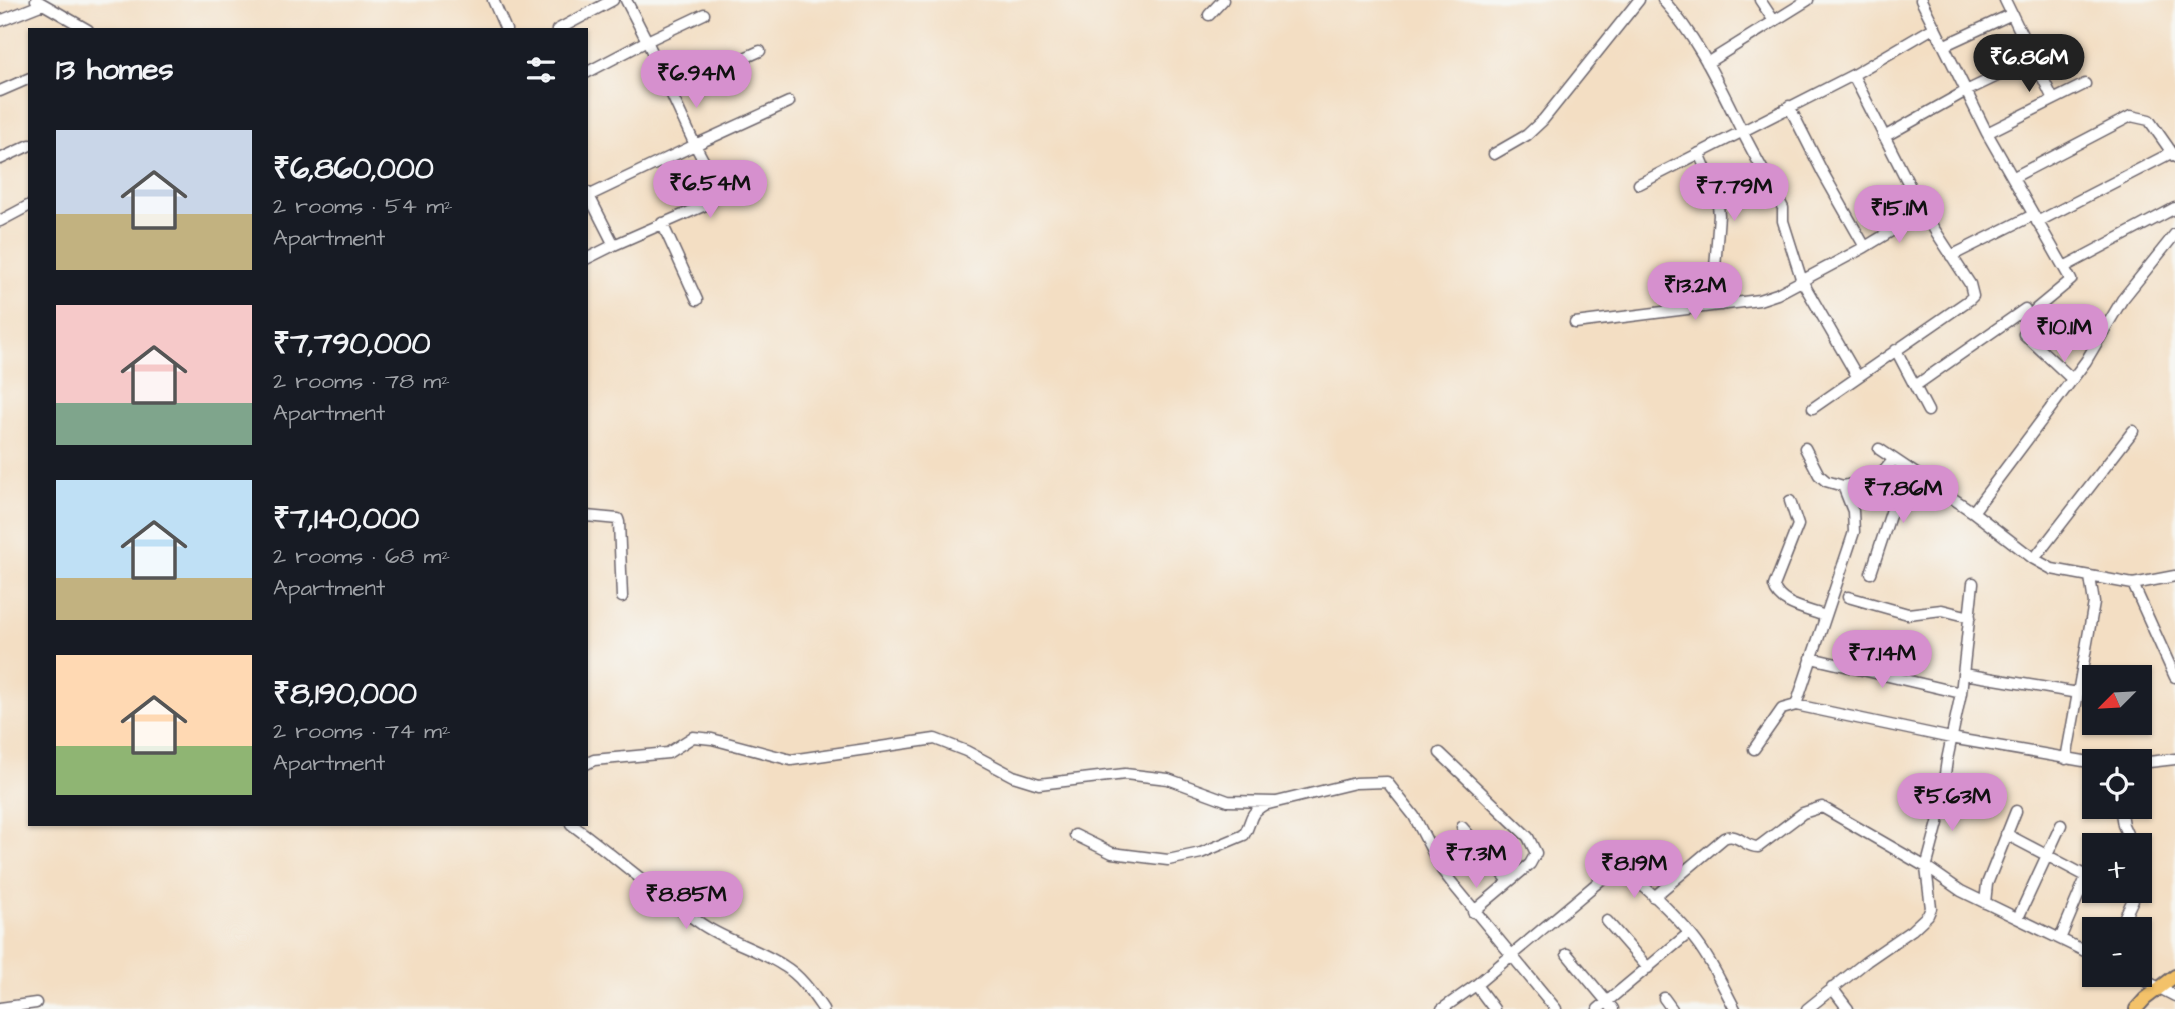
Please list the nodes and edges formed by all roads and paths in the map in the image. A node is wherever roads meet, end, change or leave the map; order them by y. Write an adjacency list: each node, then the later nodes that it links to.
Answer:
1 (493, 0): 19 (street)
2 (613, 0): 20 (street)
3 (626, 0): 21 (street)
4 (1223, 0): 14 (street)
5 (1639, 0): 42 (street)
6 (1663, 0): 25 (street)
7 (1760, 0): 16 (street)
8 (1808, 0): 16 (street)
9 (1921, 0): 17 (street)
10 (2006, 0): 13 (street)
11 (40, 2): 15 (street); 18 (street)
12 (704, 14): 21 (street)
13 (2012, 14): 22 (street); 24 (street)
14 (1209, 15)
15 (0, 21)
16 (1774, 21): 25 (street)
17 (1935, 27): 22 (street); 27 (street)
18 (85, 28)
19 (505, 28)
20 (561, 28)
21 (647, 41): 26 (street); 31 (street)
22 (1945, 45): 32 (street)
23 (760, 51): 31 (street)
24 (2035, 58): 32 (street); 33 (street)
25 (1707, 63): 36 (street)
26 (588, 72)
27 (1853, 75): 35 (street); 38 (street)
28 (28, 79): 30 (street)
29 (2085, 84): 33 (street)
30 (0, 91)
31 (670, 91): 39 (street)
32 (1966, 91): 37 (street); 38 (street)
33 (2053, 99): 37 (street)
34 (789, 102): 39 (street)
35 (1789, 106): 36 (street); 57 (street)
36 (1742, 130): 41 (street); 61 (street)
37 (1987, 133): 45 (street)
38 (1884, 137): 51 (street)
39 (695, 145): 47 (street); 54 (street)
40 (28, 146): 44 (street)
41 (1699, 153): 46 (street); 63 (street)
42 (1494, 154)
43 (2173, 155): 45 (street); 52 (street)
44 (0, 159)
45 (2014, 177): 52 (street)
46 (1640, 184)
47 (588, 195)
48 (588, 197): 56 (street)
49 (28, 206): 53 (street)
50 (2175, 208): 60 (street)
51 (1923, 212): 57 (street); 58 (street)
52 (2035, 218): 58 (street); 60 (street)
53 (0, 221)
54 (662, 223): 56 (street); 62 (street)
55 (2175, 234): 68 (street)
56 (614, 245): 59 (street)
57 (1865, 247): 61 (street)
58 (1951, 256): 66 (street)
59 (588, 258)
60 (2064, 267): 68 (street)
61 (1802, 281): 63 (street); 67 (street)
62 (696, 300)
63 (1721, 305): 65 (street)
64 (2025, 309): 69 (street)
65 (1575, 323)
66 (1896, 350): 67 (street); 69 (street)
67 (1857, 376): 70 (street)
68 (2072, 379): 79 (street)
69 (1915, 386): 71 (street)
70 (1813, 408)
71 (1928, 411)
72 (2133, 432): 81 (street)
73 (1805, 448): 77 (street)
74 (1879, 449): 75 (street)
75 (1894, 459): 76 (street); 77 (street)
76 (1906, 467): 79 (street); 82 (street)
77 (1843, 486): 89 (street)
78 (1790, 501): 89 (street)
79 (1973, 512): 81 (street)
80 (588, 516): 87 (street)
81 (2034, 559): 84 (street)
82 (1871, 573)
83 (2175, 576): 86 (street)
84 (2090, 577): 86 (street); 95 (street)
85 (1973, 583): 90 (street)
86 (2133, 584): 93 (street)
87 (622, 597)
88 (1848, 597): 90 (street)
89 (1825, 616): 91 (street)
90 (1970, 617): 92 (street)
91 (1811, 658): 94 (street); 96 (street)
92 (1964, 674): 94 (street); 95 (street)
93 (2175, 677)
94 (1961, 693): 97 (street)
95 (2078, 693): 100 (street)
96 (1796, 705): 97 (street); 98 (street)
97 (1951, 738): 100 (street); 113 (street)
98 (1754, 749)
99 (1440, 753): 115 (street)
100 (2066, 759): 102 (street)
101 (2175, 759): 103 (street)
102 (2082, 761)
103 (2152, 762)
104 (588, 763): 105 (street)
105 (1275, 802): 111 (street); 119 (street)
106 (2017, 811): 110 (street)
107 (2061, 825): 112 (street)
108 (575, 826): 138 (street)
109 (1462, 827): 115 (street)
110 (2006, 834): 112 (street); 118 (street)
111 (1075, 835)
112 (2047, 854): 114 (street); 120 (street)
113 (1926, 868): 117 (street); 118 (street); 132 (street)
114 (2082, 874)
115 (1508, 881): 119 (street)
116 (2082, 886): 123 (street)
117 (1654, 897): 122 (street); 126 (street)
118 (1985, 903): 120 (street)
119 (1473, 912): 126 (street)
120 (2018, 918): 123 (street)
121 (1607, 921): 127 (street)
122 (1689, 933): 127 (street); 144 (street)
123 (2060, 939): 124 (street)
124 (2082, 950)
125 (1567, 954): 136 (street)
126 (1511, 956): 130 (street); 141 (street)
127 (1648, 968): 136 (street)
128 (2175, 976): 131 (main road)
129 (2152, 984): 131 (street)
130 (1476, 985): 139 (street); 140 (street)
131 (2159, 987): 133 (street); 147 (main road)
132 (1832, 988): 145 (street); 146 (street)
133 (2175, 996)
134 (1664, 998): 143 (street)
135 (36, 1003): 137 (street)
136 (1610, 1005): 142 (street)
137 (0, 1008)
138 (823, 1009)
139 (1442, 1009)
140 (1494, 1009)
141 (1556, 1009)
142 (1598, 1009)
143 (1672, 1009)
144 (1735, 1009)
145 (1807, 1009)
146 (1848, 1009)
147 (2136, 1009)

